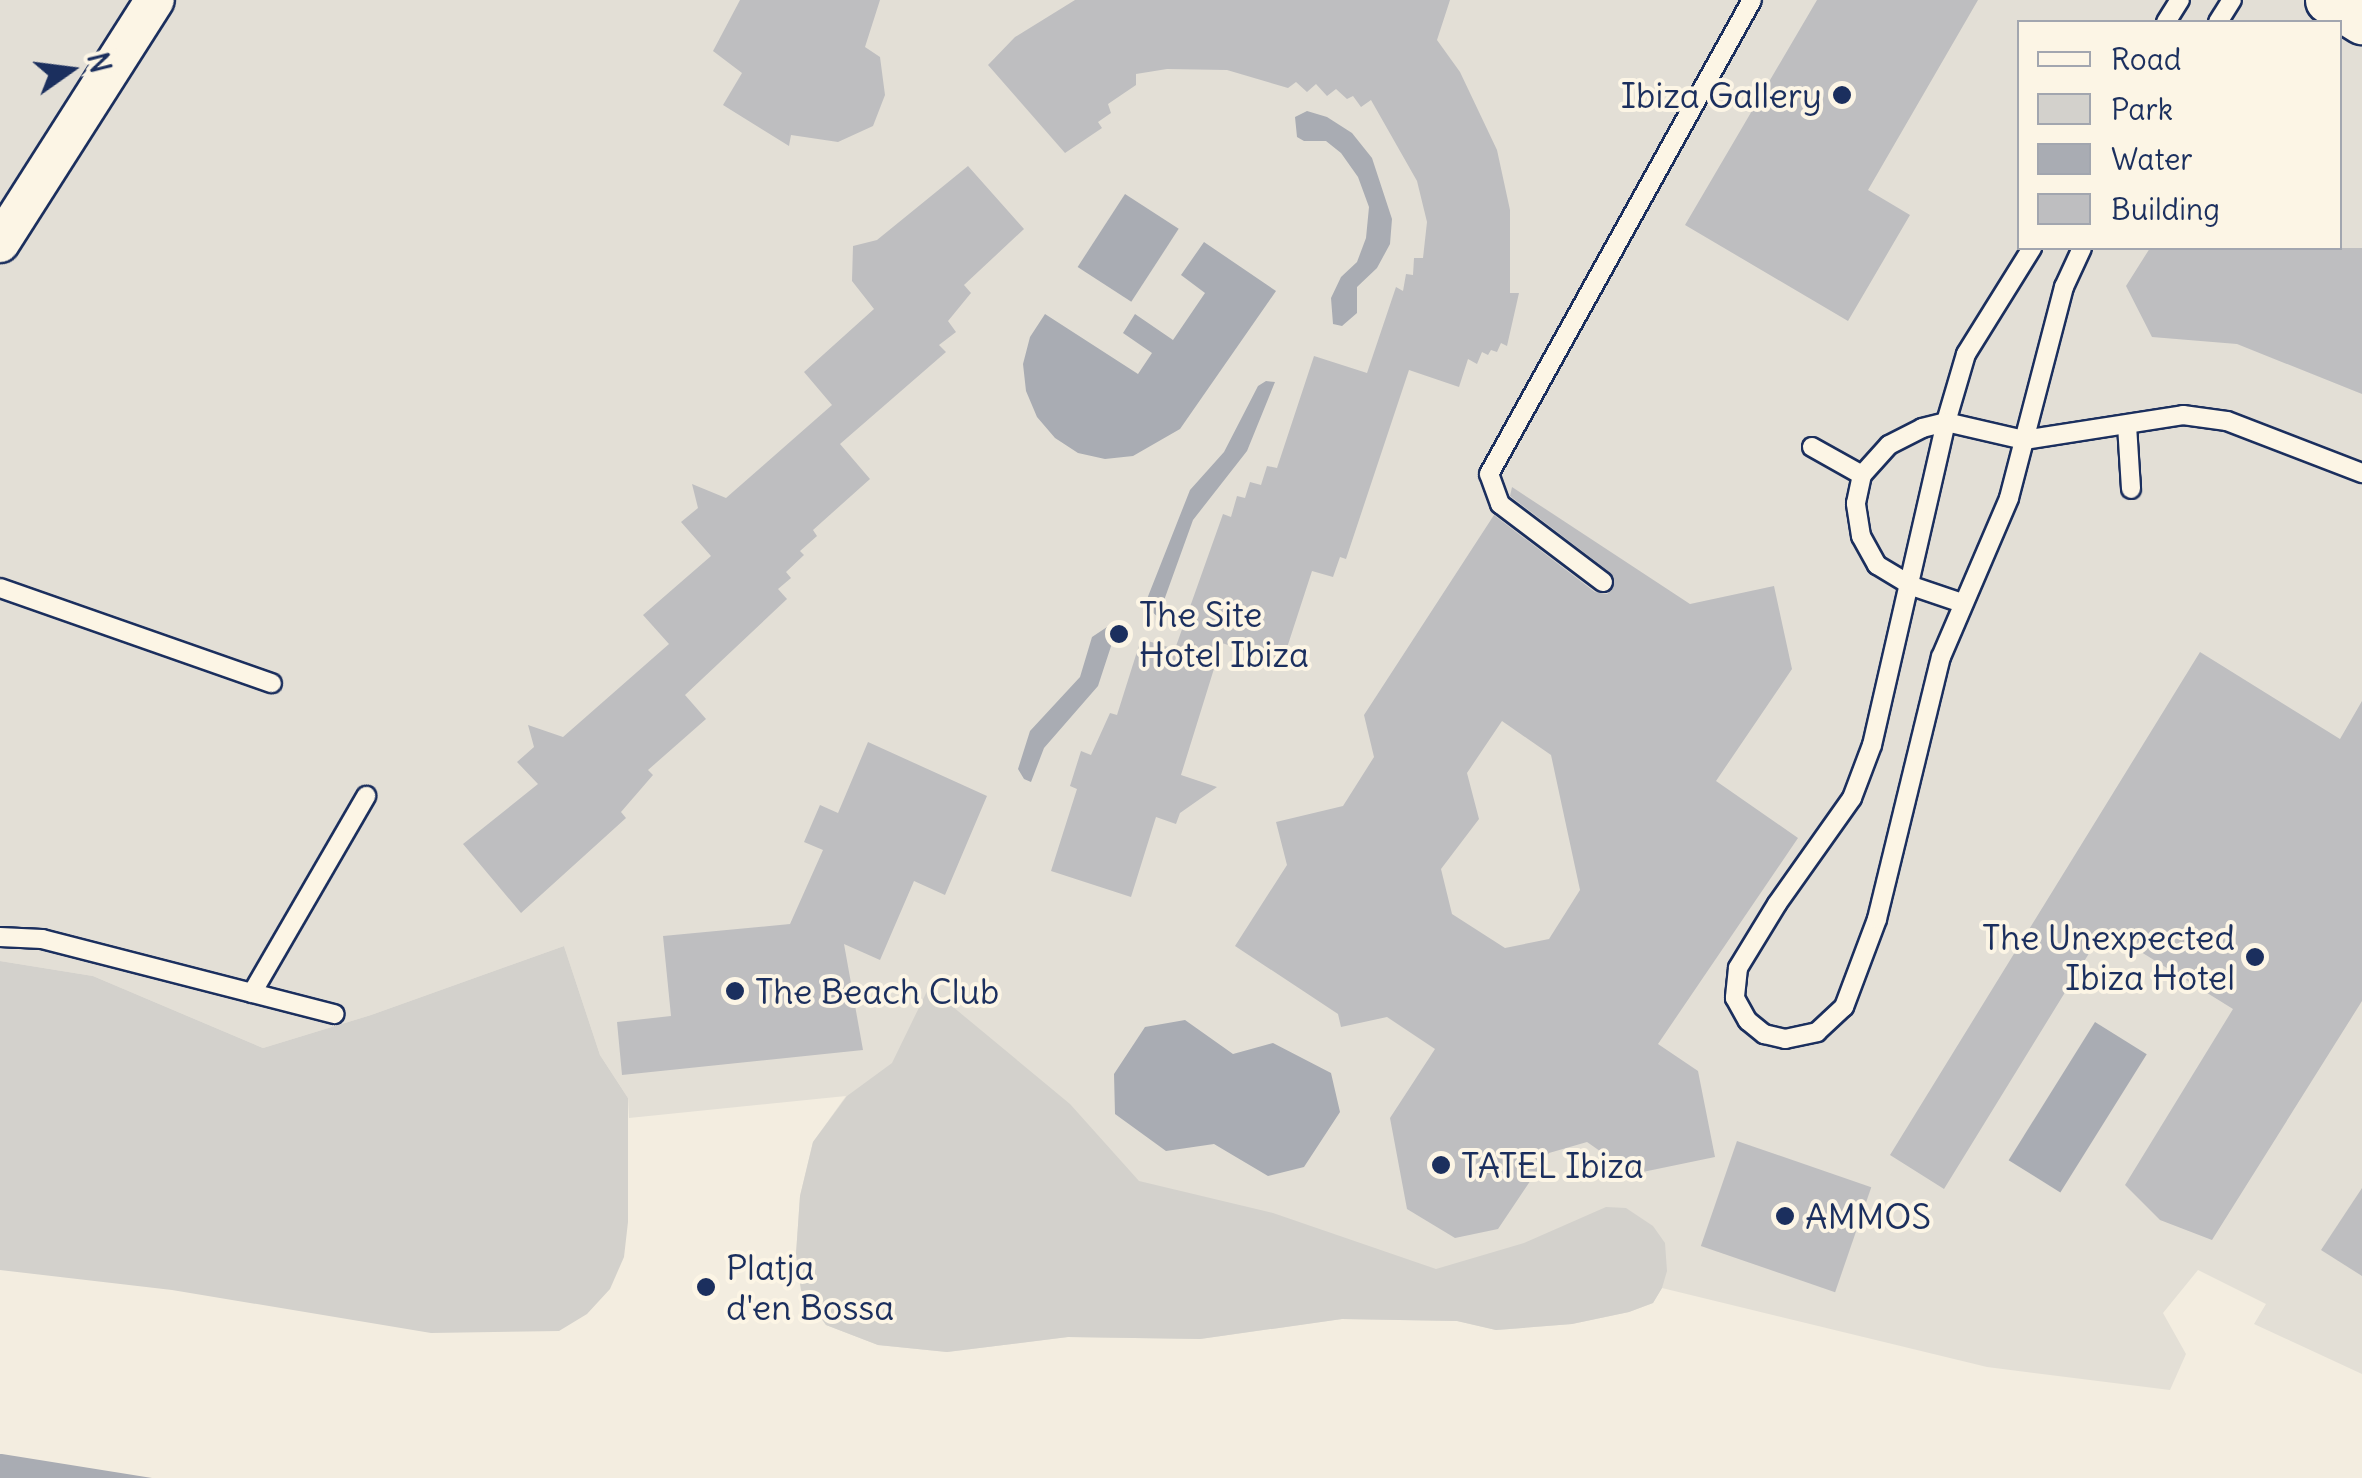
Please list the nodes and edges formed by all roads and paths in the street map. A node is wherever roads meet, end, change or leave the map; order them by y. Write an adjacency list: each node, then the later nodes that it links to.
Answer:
1 (155, 0): 5 (street)
2 (1752, 0): 15 (lane)
3 (2328, 0): 4 (street)
4 (2362, 21)
5 (0, 243)
6 (2031, 250): 8 (lane)
7 (2081, 250): 10 (lane)
8 (1946, 422): 10 (lane); 13 (lane); 16 (lane)
9 (2127, 425): 10 (lane); 12 (lane); 14 (lane)
10 (2024, 440): 18 (lane)
11 (1812, 447): 13 (lane)
12 (2362, 473)
13 (1862, 475): 16 (lane)
14 (2132, 489)
15 (1603, 582)
16 (1912, 586): 18 (lane); 18 (lane)
17 (0, 588): 19 (lane)
18 (1962, 603)
19 (272, 683)
20 (366, 796): 22 (lane)
21 (0, 937): 22 (lane)
22 (252, 993): 23 (lane)
23 (335, 1014)

